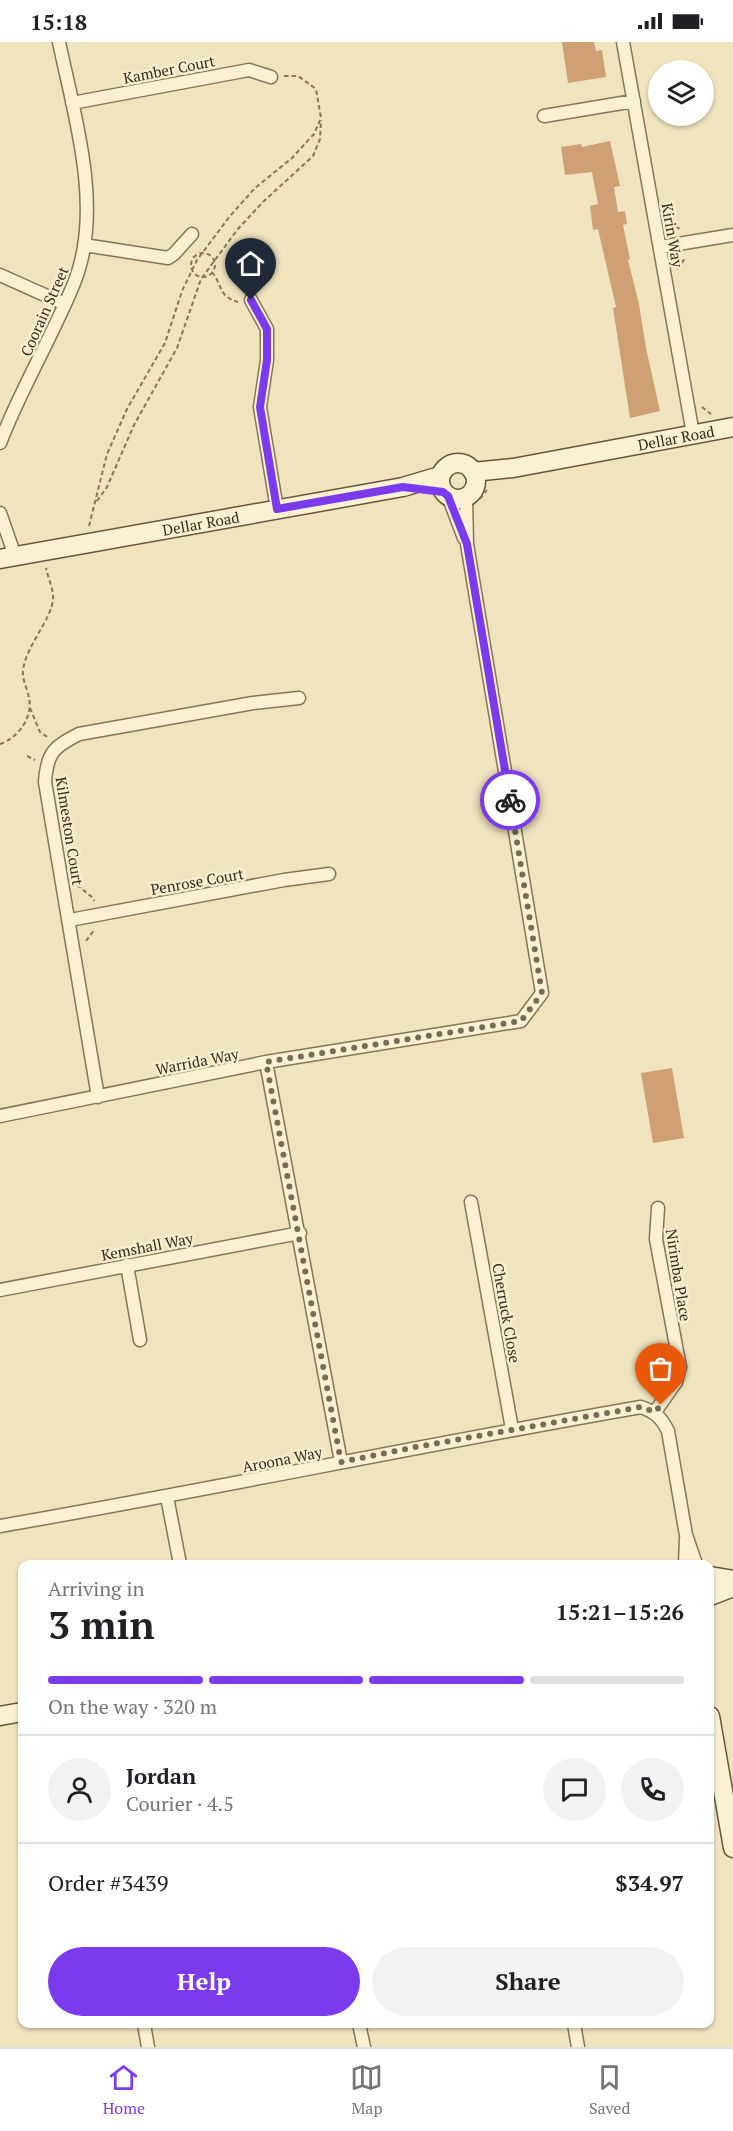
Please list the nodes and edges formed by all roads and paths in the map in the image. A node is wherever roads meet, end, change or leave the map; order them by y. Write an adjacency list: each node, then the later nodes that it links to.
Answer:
1 (59, 42): 5 (street, Coorain Street)
2 (623, 42): 4 (street, Kirin Way)
3 (271, 77): 5 (street, Kamber Court); 7 (path)
4 (634, 101): 6 (street); 11 (street, Kirin Way)
5 (72, 102): 10 (street, Coorain Street)
6 (544, 116)
7 (321, 118): 12 (path); 13 (path)
8 (192, 234): 10 (street)
9 (733, 235): 11 (street)
10 (84, 245): 19 (street, Coorain Street)
11 (660, 247): 21 (street, Kirin Way)
12 (202, 253): 13 (path); 14 (path)
13 (213, 260): 15 (path); 17 (path)
14 (192, 271): 17 (path); 25 (path)
15 (212, 272): 17 (path); 18 (path)
16 (0, 275): 19 (street)
17 (203, 277): 25 (path)
18 (251, 300): 26 (street)
19 (65, 304): 22 (street, Coorain Street)
20 (733, 427): 21 (main road, Dellar Road)
21 (693, 434): 24 (main road, Dellar Road)
22 (0, 442)
23 (444, 488): 24 (main road); 24 (main road); 26 (main road, Dellar Road); 29 (street, Warrida Way)
24 (475, 490): 29 (street, Warrida Way)
25 (95, 504): 28 (path)
26 (277, 509): 30 (main road, Dellar Road)
27 (0, 513): 30 (street)
28 (89, 526)
29 (467, 544): 38 (street, Warrida Way)
30 (8, 558)
31 (45, 563): 33 (path)
32 (299, 698): 35 (street)
33 (30, 708): 34 (path); 35 (path)
34 (0, 744)
35 (58, 745): 37 (street, Kilmeston Court)
36 (329, 874): 37 (street, Penrose Court)
37 (70, 920): 39 (street, Kilmeston Court)
38 (266, 1062): 39 (street, Warrida Way); 43 (street)
39 (98, 1096): 40 (street, Warrida Way)
40 (0, 1116)
41 (471, 1202): 48 (street, Cherruck Close)
42 (658, 1208): 47 (street, Nirimba Place)
43 (300, 1233): 44 (street, Kemshall Way); 49 (street)
44 (127, 1265): 45 (street, Kemshall Way); 46 (street)
45 (0, 1290)
46 (140, 1340)
47 (655, 1412): 48 (street, Aroona Way); 52 (street)
48 (512, 1429): 49 (street, Aroona Way)
49 (341, 1462): 50 (street, Aroona Way)
50 (167, 1497): 51 (street, Aroona Way); 53 (street)
51 (0, 1526)
52 (686, 1535): 54 (street); 55 (street)
53 (179, 1560)
54 (685, 1560)
55 (695, 1560)
56 (714, 1577): 57 (main road)
57 (733, 1580)
58 (733, 1587): 59 (main road)
59 (714, 1594)
60 (18, 1713): 61 (main road)
61 (0, 1716)
62 (714, 1731): 63 (main road)
63 (727, 1781): 64 (main road)
64 (733, 1848)
65 (145, 2028): 68 (street)
66 (360, 2028): 69 (street)
67 (575, 2028): 70 (street)
68 (148, 2047)
69 (363, 2047)
70 (578, 2047)

